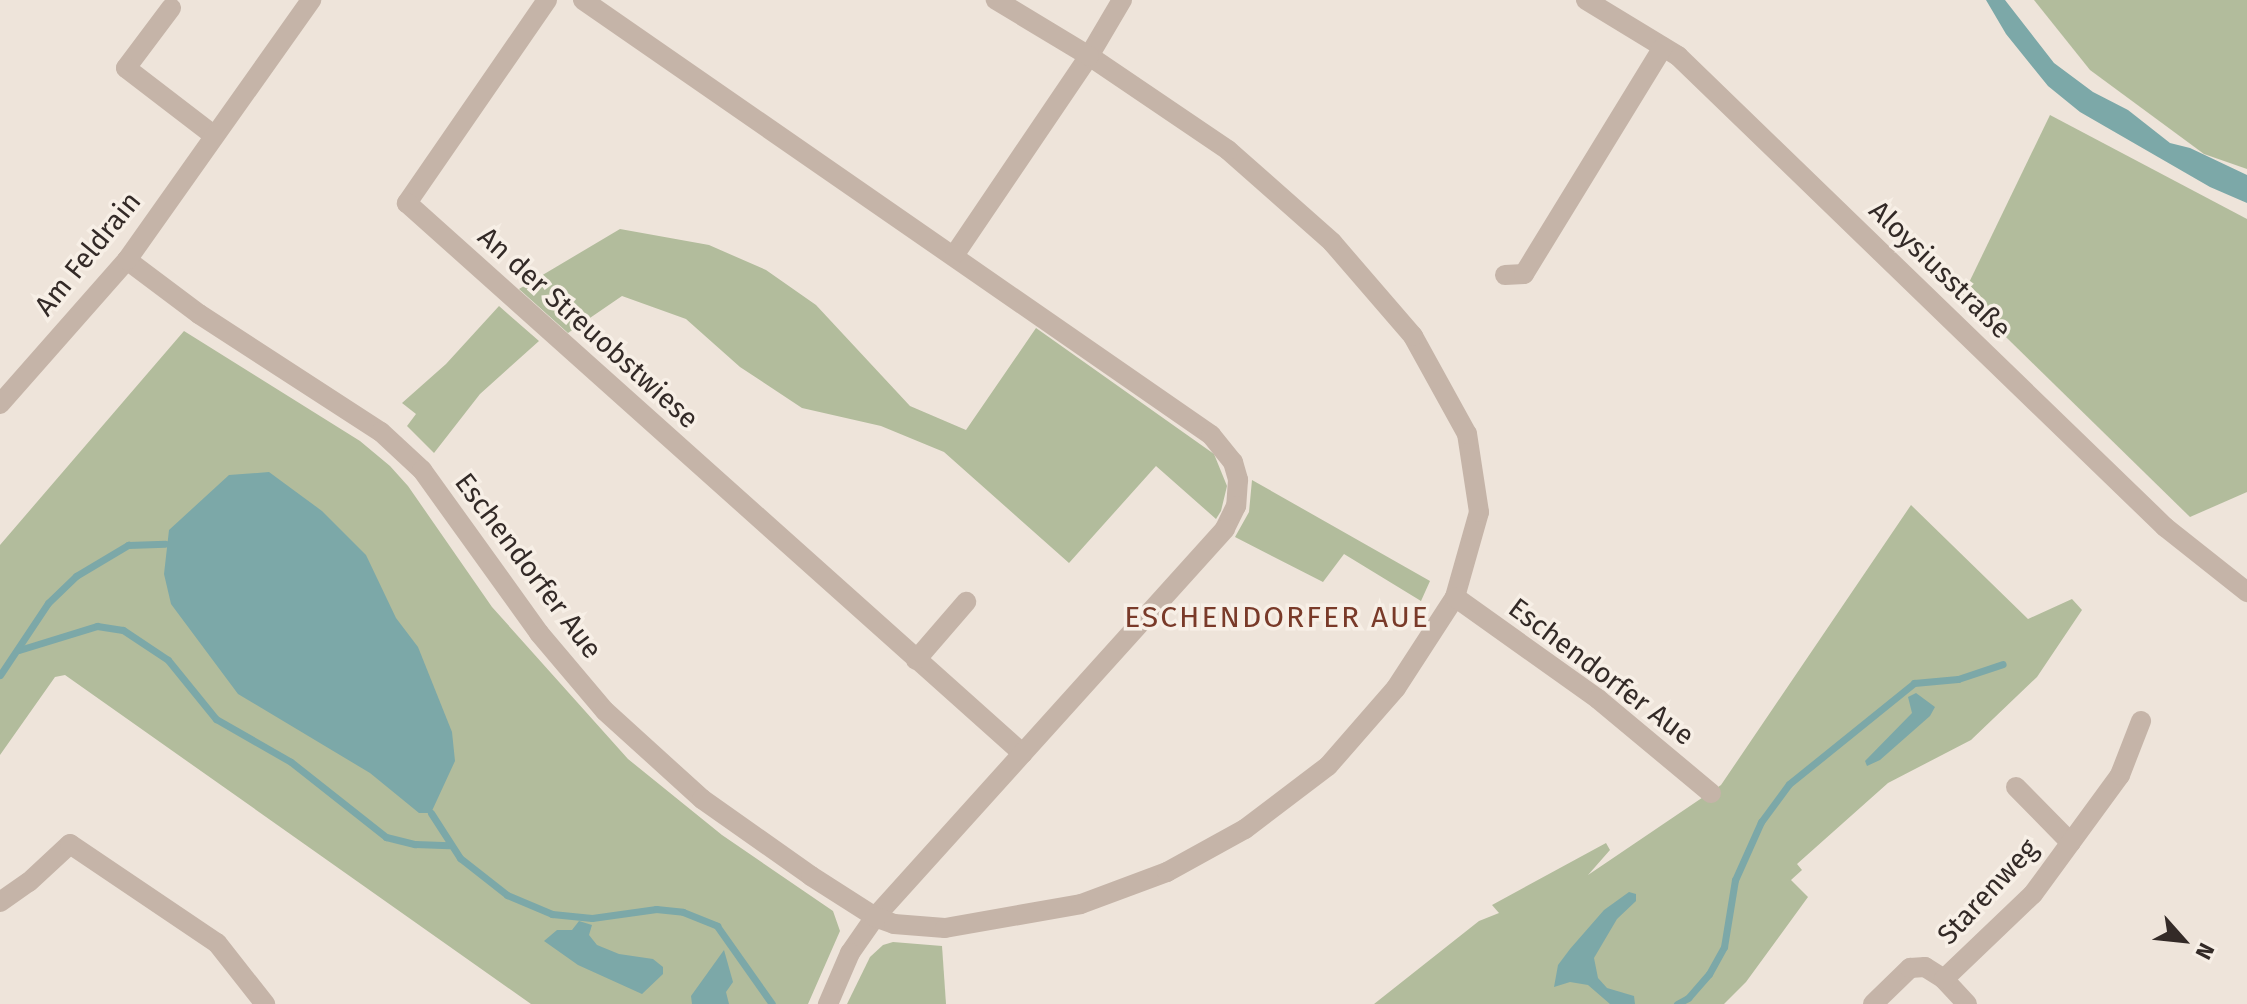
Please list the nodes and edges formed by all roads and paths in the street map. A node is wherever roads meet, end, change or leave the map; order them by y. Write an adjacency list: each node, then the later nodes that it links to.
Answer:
1 (311, 0): 10 (street, Am Feldrain)
2 (547, 0): 18 (street, An der Streuobstwiese)
3 (583, 0): 11 (street)
4 (996, 0): 9 (street, Eschendorfer Aue)
5 (1122, 0): 9 (street)
6 (1586, 0): 8 (street, Aloysiusstraße)
7 (171, 8): 10 (street)
8 (1663, 47): 13 (street); 15 (street, Aloysiusstraße)
9 (1089, 56): 11 (street); 16 (street, Eschendorfer Aue)
10 (212, 134): 12 (street, Am Feldrain)
11 (955, 254): 20 (street)
12 (127, 260): 14 (street, Am Feldrain); 25 (street, Eschendorfer Aue)
13 (1505, 275)
14 (0, 404)
15 (2247, 592)
16 (1455, 597): 22 (street, Eschendorfer Aue); 25 (street, Eschendorfer Aue)
17 (966, 602): 18 (street)
18 (916, 660): 20 (street, An der Streuobstwiese)
19 (2141, 721): 23 (street, Starenweg)
20 (1023, 754): 25 (street)
21 (2016, 787): 23 (street, Starenweg)
22 (1711, 793)
23 (2071, 843): 26 (street, Starenweg)
24 (0, 902): 27 (street)
25 (875, 917): 28 (street)
26 (1944, 979): 29 (street, Starenweg); 30 (street, Starenweg)
27 (265, 1004)
28 (828, 1004)
29 (1873, 1004)
30 (1967, 1004)

